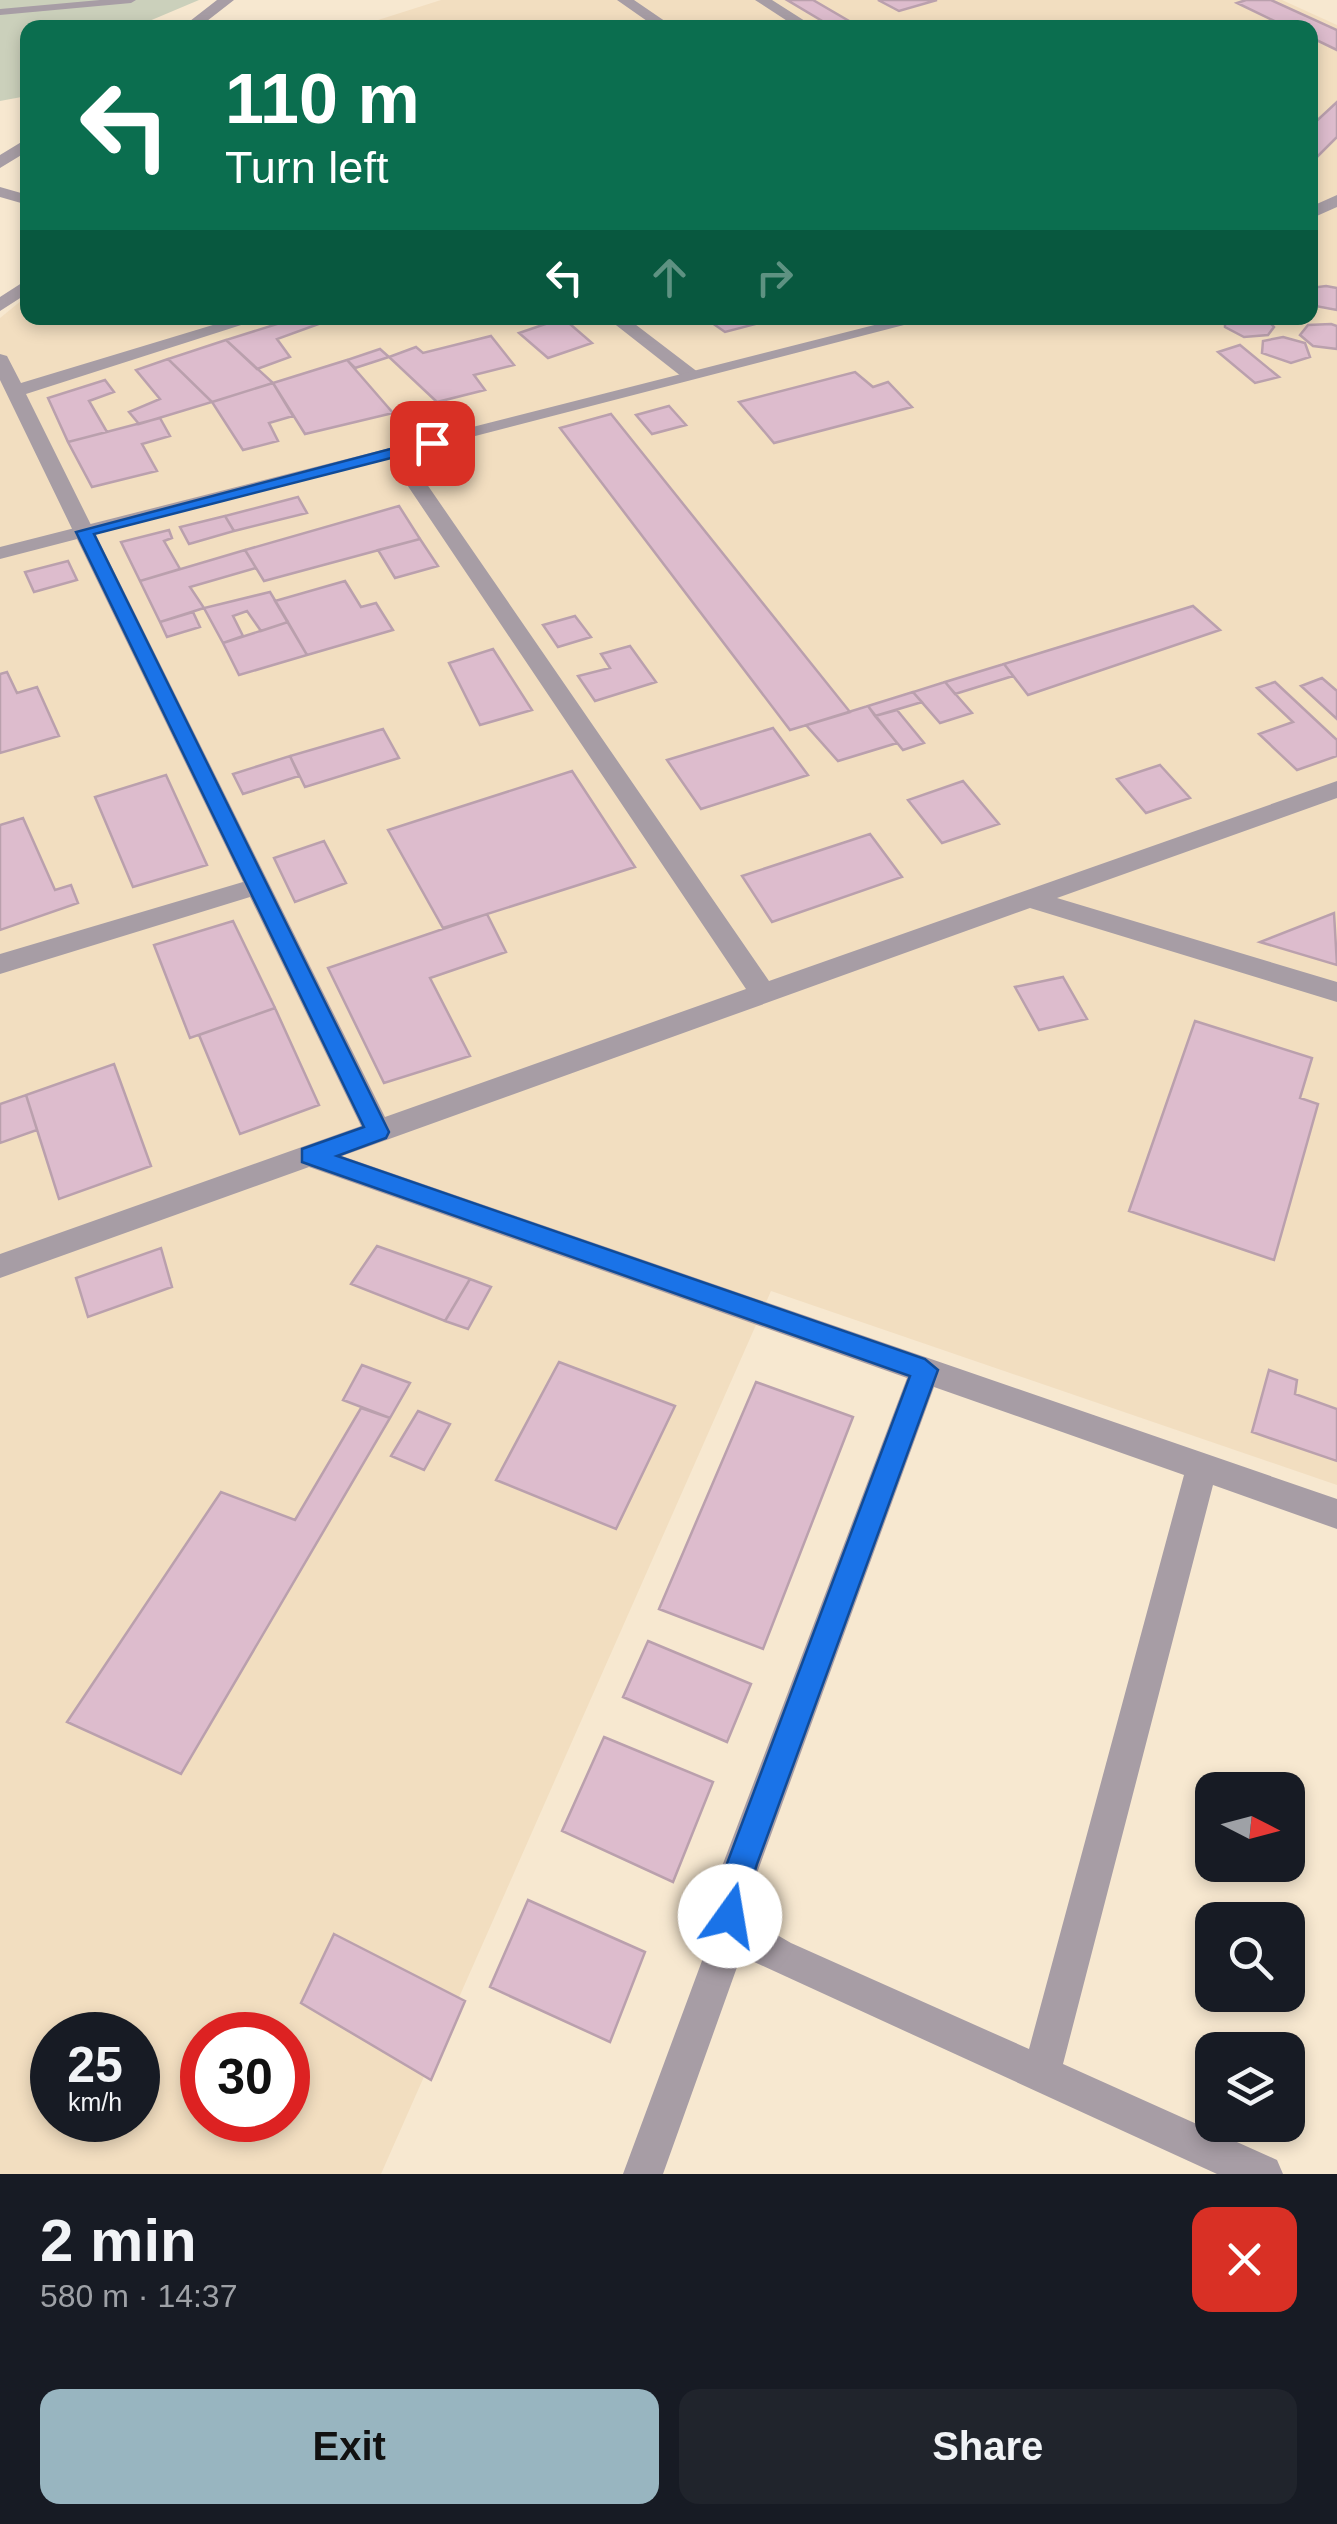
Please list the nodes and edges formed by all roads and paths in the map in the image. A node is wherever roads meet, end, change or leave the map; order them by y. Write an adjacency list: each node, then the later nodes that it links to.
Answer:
1 (131, 0): 5 (lane)
2 (226, 0): 6 (street)
3 (624, 0): 7 (street)
4 (762, 0): 8 (street)
5 (0, 12)
6 (199, 20)
7 (655, 20)
8 (796, 20)
9 (20, 290): 10 (street)
10 (0, 306)
11 (231, 325): 16 (street)
12 (625, 325): 15 (street)
13 (894, 325): 15 (street)
14 (0, 360): 16 (street)
15 (693, 376): 17 (street)
16 (16, 391): 18 (street)
17 (395, 452): 18 (street); 25 (street)
18 (84, 532): 19 (street); 21 (street)
19 (0, 553)
20 (1337, 790): 22 (street)
21 (258, 886): 23 (street); 26 (street)
22 (1029, 899): 24 (street); 25 (street)
23 (0, 964)
24 (1337, 992)
25 (763, 994): 26 (street)
26 (378, 1132): 27 (street)
27 (310, 1156): 28 (street); 29 (street)
28 (0, 1266)
29 (925, 1370): 30 (street); 32 (street)
30 (1202, 1466): 31 (street); 33 (street)
31 (1337, 1514)
32 (733, 1926): 33 (street); 34 (street)
33 (1041, 2075): 35 (street)
34 (643, 2174)
35 (1263, 2174)

